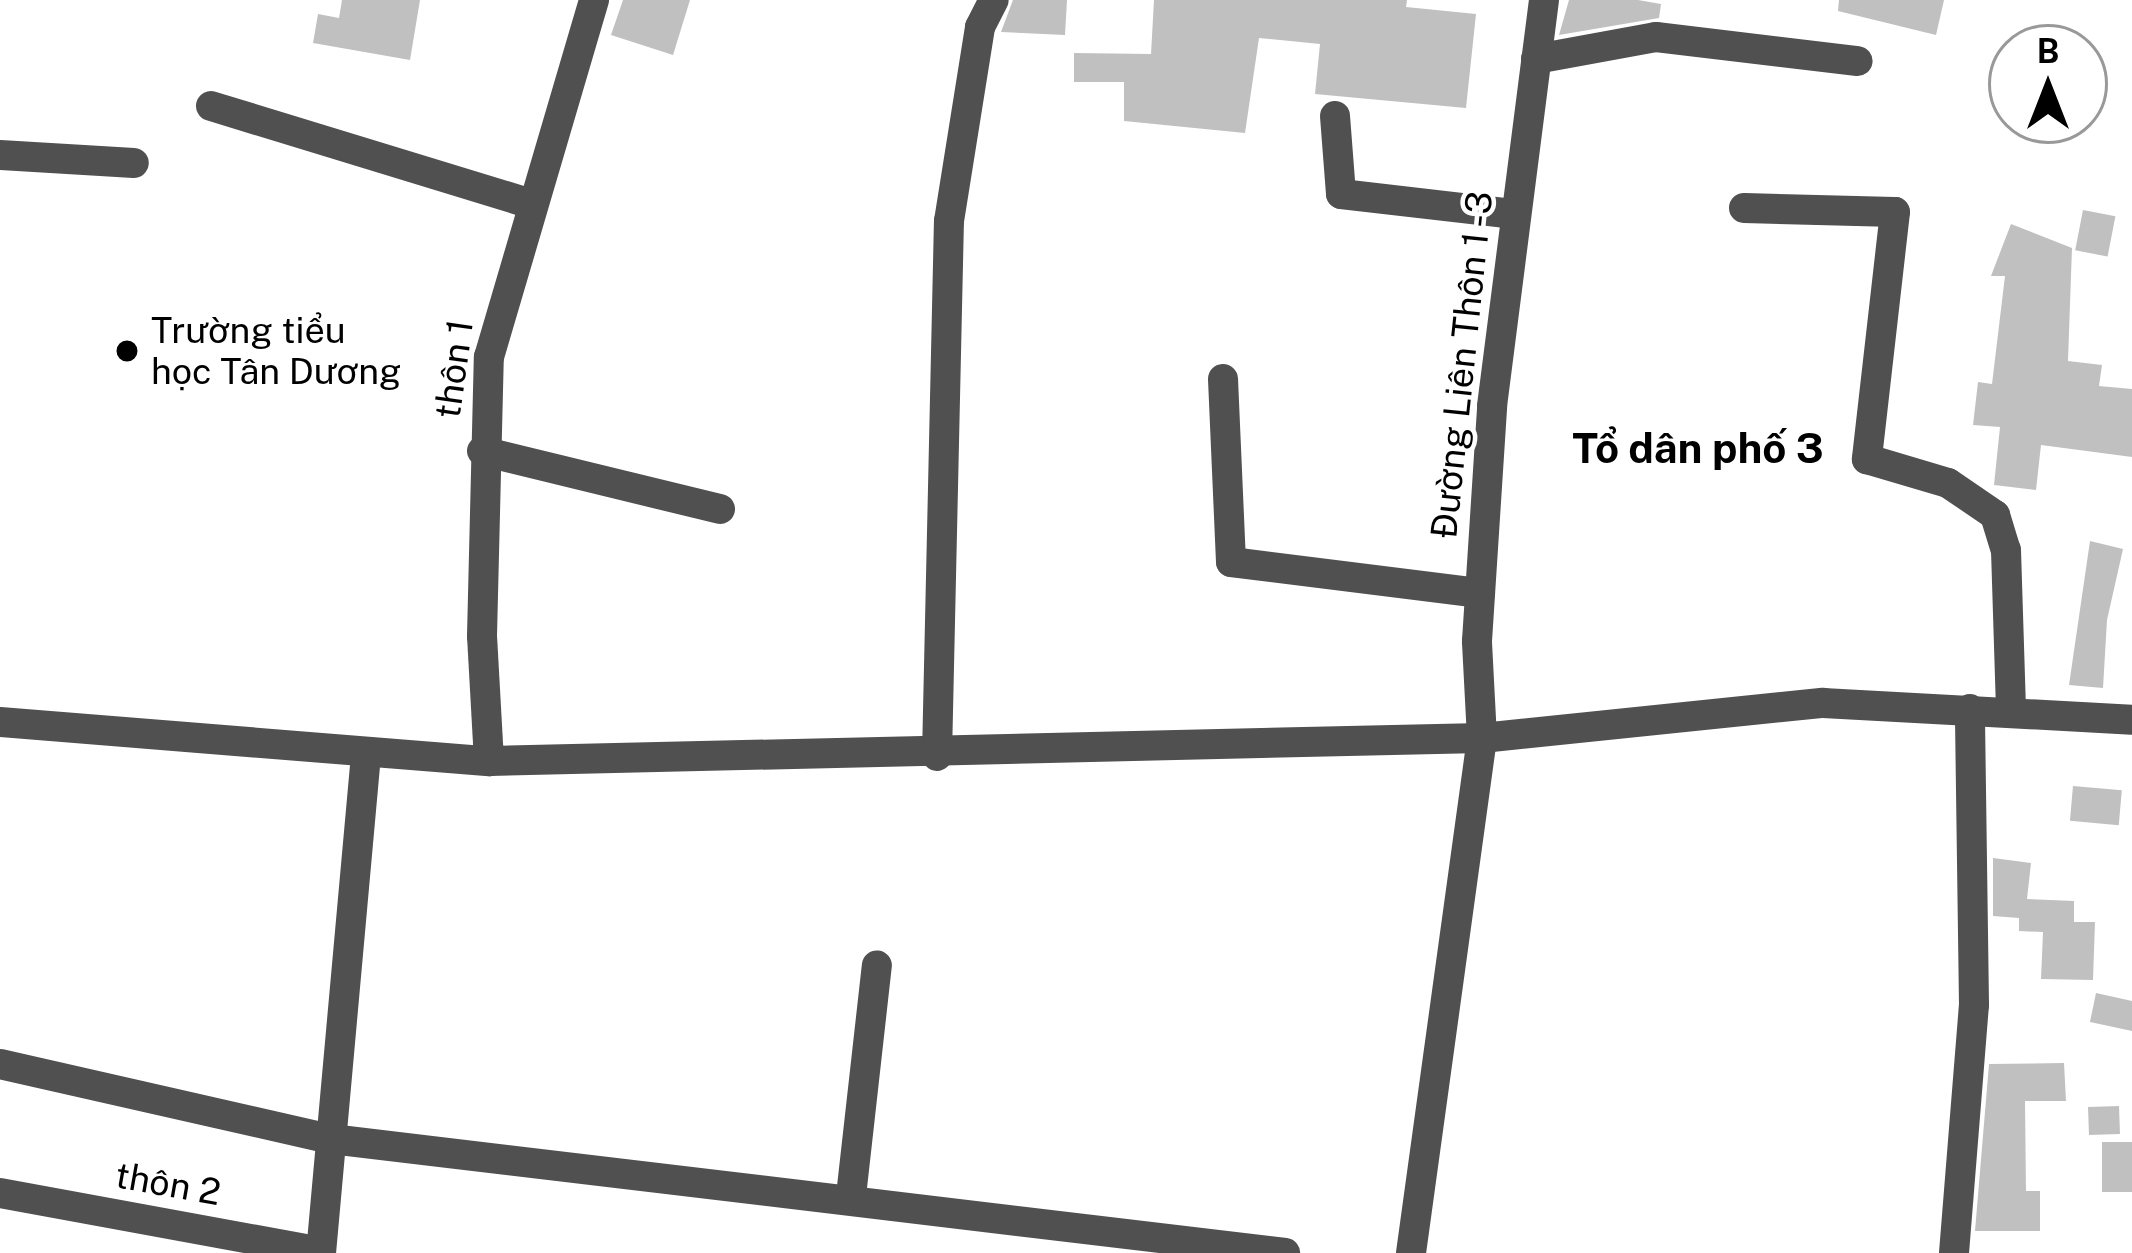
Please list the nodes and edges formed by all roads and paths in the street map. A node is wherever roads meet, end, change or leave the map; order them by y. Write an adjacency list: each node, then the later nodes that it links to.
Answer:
1 (594, 0): 10 (street, thôn 1)
2 (994, 0): 23 (street)
3 (1544, 0): 4 (street, Đường Liên Thôn 1 -3)
4 (1536, 59): 5 (street); 12 (street, Đường Liên Thôn 1 -3)
5 (1858, 61)
6 (212, 106): 10 (street)
7 (1335, 116): 12 (street)
8 (0, 155): 9 (street)
9 (134, 163)
10 (529, 203): 14 (street, thôn 1)
11 (1744, 208): 18 (street)
12 (1513, 214): 16 (street, Đường Liên Thôn 1 -3)
13 (1223, 379): 16 (street)
14 (482, 451): 15 (street); 24 (street, thôn 1)
15 (720, 508)
16 (1480, 593): 21 (street, Đường Liên Thôn 1 -3)
17 (1970, 710): 18 (street); 21 (street); 33 (street)
18 (2011, 711): 19 (street)
19 (2132, 720)
20 (0, 722): 22 (street)
21 (1482, 738): 23 (street); 32 (street, Đường Liên Thôn 1 -3)
22 (366, 755): 24 (street); 27 (street)
23 (937, 756): 24 (street)
24 (489, 761)
25 (877, 965): 29 (street)
26 (0, 1064): 27 (street)
27 (331, 1139): 29 (street); 30 (street)
28 (0, 1193): 30 (street, thôn 2)
29 (850, 1196): 31 (street)
30 (321, 1253)
31 (1285, 1253)
32 (1411, 1253)
33 (1954, 1253)

